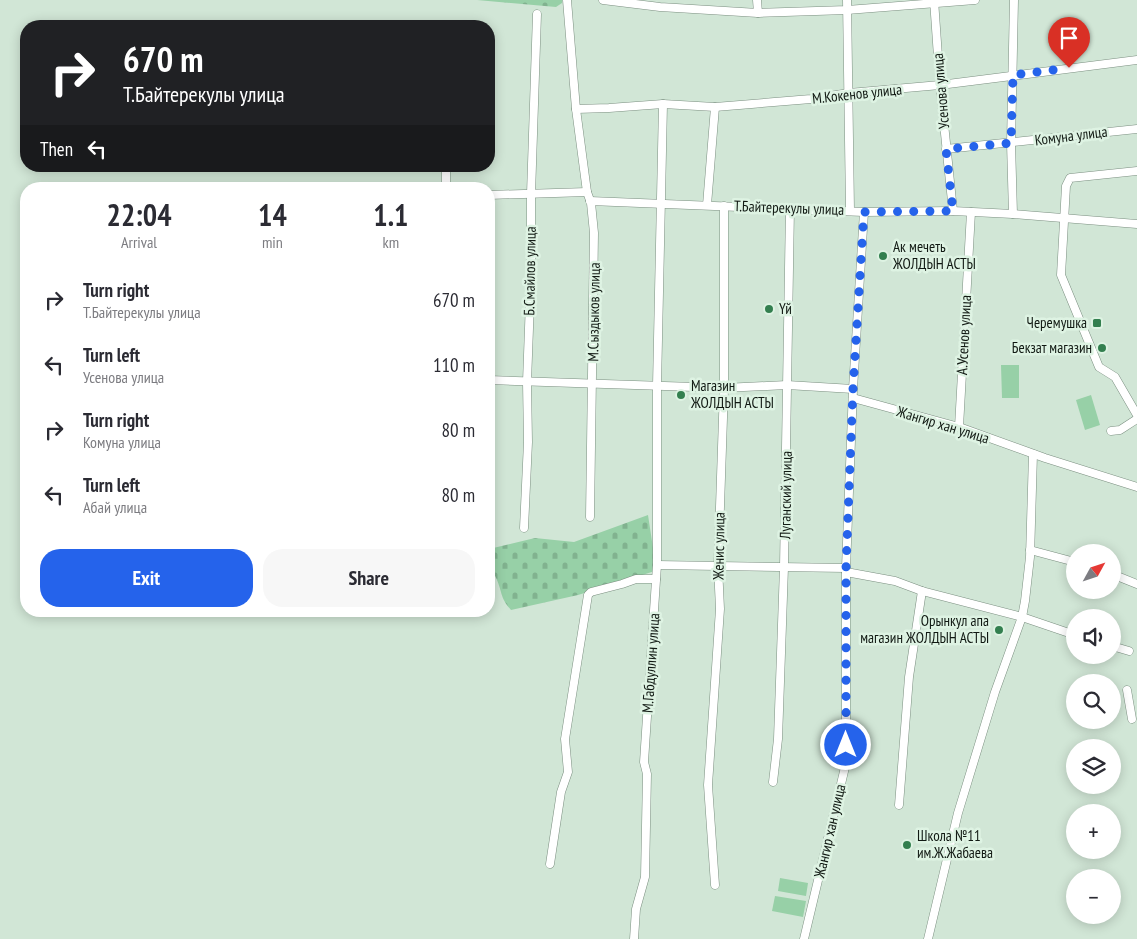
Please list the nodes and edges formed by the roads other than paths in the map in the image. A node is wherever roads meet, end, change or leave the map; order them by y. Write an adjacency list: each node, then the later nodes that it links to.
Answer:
1 (567, 0): 17 (street, М.Сыздыков улица)
2 (603, 0): 9 (street)
3 (757, 0): 9 (street)
4 (847, 0): 8 (street)
5 (975, 0): 7 (street)
6 (1014, 0): 12 (street)
7 (934, 1): 8 (street); 13 (street, Усенова улица)
8 (847, 10): 9 (street); 14 (street)
9 (758, 12)
10 (537, 14): 23 (street, Б.Смайлов улица)
11 (1137, 60): 12 (street, М.Кокенов улица)
12 (1013, 75): 13 (street, М.Кокенов улица); 19 (street)
13 (940, 85): 14 (street, М.Кокенов улица); 20 (street, Усенова улица)
14 (849, 93): 16 (street, М.Кокенов улица); 30 (street)
15 (663, 104): 16 (street, М.Кокенов улица); 17 (street, М.Кокенов улица); 26 (street, М.Габдуллин улица)
16 (715, 106): 27 (street)
17 (576, 109): 22 (street, М.Сыздыков улица)
18 (1137, 129): 19 (street, Комуна улица)
19 (1011, 143): 20 (street, Комуна улица); 34 (street)
20 (946, 149): 31 (street, Усенова улица)
21 (1137, 171): 35 (street)
22 (587, 192): 23 (street); 25 (street, М.Сыздыков улица)
23 (531, 194): 24 (street); 38 (street, Б.Смайлов улица)
24 (495, 195)
25 (590, 201): 26 (street, Т.Байтерекулы улица); 39 (street, М.Сыздыков улица)
26 (660, 204): 27 (street, Т.Байтерекулы улица); 41 (street, М.Габдуллин улица)
27 (707, 205): 28 (street, Т.Байтерекулы улица)
28 (724, 206): 29 (street, Т.Байтерекулы улица); 42 (street, Женис улица)
29 (790, 208): 30 (street, Т.Байтерекулы улица); 40 (street, Луганский улица)
30 (850, 210): 32 (street, Т.Байтерекулы улица)
31 (953, 211): 32 (street, Т.Байтерекулы улица); 33 (street, Т.Байтерекулы улица)
32 (864, 212): 43 (street, Жангир хан улица)
33 (971, 212): 34 (street, Т.Байтерекулы улица); 46 (street, А.Усенов улица)
34 (1012, 214): 35 (street, Т.Байтерекулы улица)
35 (1064, 218): 36 (street, Т.Байтерекулы улица); 45 (street)
36 (1137, 224)
37 (495, 380): 38 (street)
38 (527, 382): 39 (street); 51 (street, Б.Смайлов улица)
39 (593, 383): 41 (street); 50 (street, М.Сыздыков улица)
40 (787, 385): 42 (street); 43 (street); 56 (street, Луганский улица)
41 (657, 386): 42 (street); 54 (street, М.Габдуллин улица)
42 (724, 388): 55 (street, Женис улица)
43 (853, 389): 44 (street, Жангир хан улица)
44 (853, 398): 46 (street, Жангир хан улица); 57 (street, Жангир хан улица)
45 (1137, 417): 47 (street)
46 (959, 427): 48 (street, Жангир хан улица)
47 (1111, 432)
48 (1033, 454): 49 (street, Жангир хан улица); 52 (street)
49 (1137, 487)
50 (590, 517)
51 (524, 528)
52 (1030, 550): 53 (street); 62 (street)
53 (1066, 560)
54 (657, 565): 55 (street); 59 (street, М.Габдуллин улица)
55 (718, 566): 56 (street); 71 (street, Женис улица)
56 (784, 567): 57 (street); 68 (street, Луганский улица)
57 (846, 570): 61 (street); 73 (street, Жангир хан улица)
58 (1121, 578): 60 (street)
59 (656, 579): 70 (street); 72 (street, М.Габдуллин улица)
60 (1137, 584)
61 (922, 591): 62 (street); 69 (street)
62 (1022, 617): 63 (street); 74 (street)
63 (1066, 632)
64 (1121, 648): 65 (street)
65 (1129, 650)
66 (1127, 690): 67 (street)
67 (1132, 719)
68 (773, 782)
69 (899, 805)
70 (550, 864)
71 (714, 885)
72 (634, 939)
73 (804, 939)
74 (928, 939)

